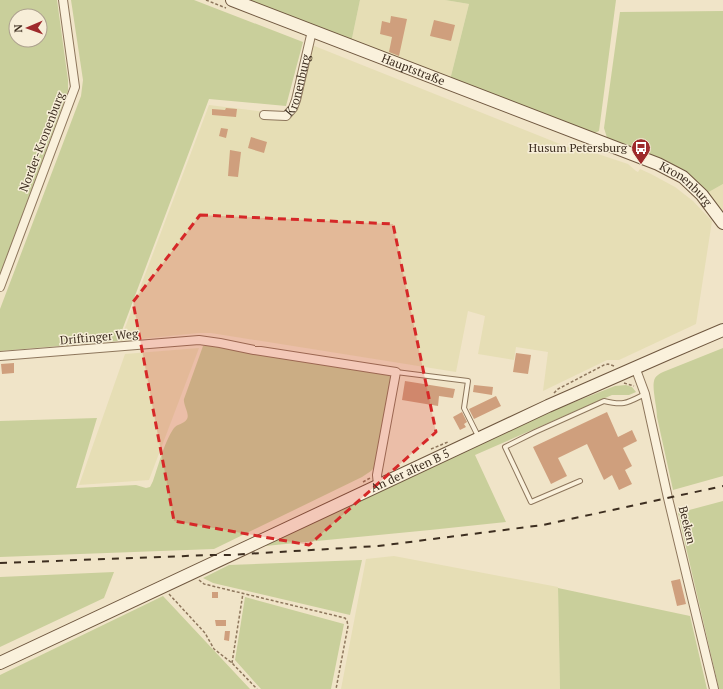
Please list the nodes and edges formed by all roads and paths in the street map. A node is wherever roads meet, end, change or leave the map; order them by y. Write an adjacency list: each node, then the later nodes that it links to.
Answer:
1 (63, 0): 8 (street, Norder-Kronenburg)
2 (206, 0): 3 (path)
3 (230, 4): 4 (main road, Hauptstraße)
4 (312, 31): 5 (street, Kronenburg); 6 (main road, Hauptstraße)
5 (264, 115)
6 (594, 140): 7 (main road, Kronenburg)
7 (723, 223)
8 (0, 287)
9 (723, 330): 11 (main road, An der alten B 5)
10 (0, 356): 12 (street, Driftinger Weg)
11 (635, 367): 13 (street, Beeken); 14 (main road, An der alten B 5)
12 (396, 372): 14 (lane); 16 (street)
13 (645, 394): 15 (lane); 24 (street, Beeken)
14 (479, 438): 16 (main road, An der alten B 5)
15 (580, 481)
16 (378, 485): 17 (main road, An der alten B 5)
17 (193, 572): 18 (main road, An der alten B 5); 19 (path)
18 (162, 587): 20 (main road, An der alten B 5); 21 (path)
19 (243, 593): 21 (path); 23 (path)
20 (0, 663)
21 (232, 663): 22 (path)
22 (257, 689)
23 (336, 689)
24 (714, 689)

